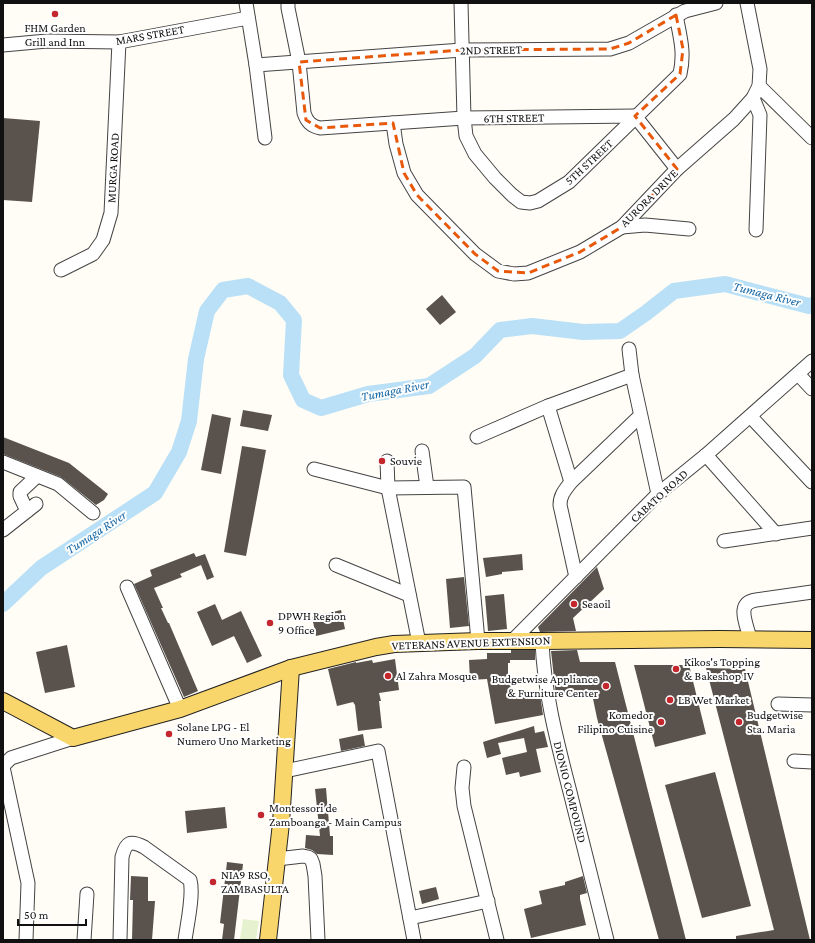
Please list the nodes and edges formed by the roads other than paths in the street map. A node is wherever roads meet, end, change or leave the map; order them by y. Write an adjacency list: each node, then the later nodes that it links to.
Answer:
1 (246, 3): 7 (street)
2 (288, 3): 11 (street)
3 (461, 3): 10 (street)
4 (716, 3): 6 (street, 2ND STREET)
5 (747, 3): 13 (street)
6 (676, 15): 10 (street, 2ND STREET); 14 (street, 5TH STREET)
7 (248, 18): 8 (street, MARS STREET); 12 (street)
8 (119, 42): 9 (street, MARS STREET); 23 (street, MURGA ROAD)
9 (3, 45)
10 (462, 50): 11 (street, 2ND STREET); 15 (street)
11 (299, 62): 12 (street, 2ND STREET); 16 (street, 6TH STREET)
12 (256, 65): 17 (street)
13 (756, 92): 18 (street); 19 (street, AURORA DRIVE); 22 (street)
14 (635, 116): 15 (street, 6TH STREET); 15 (street, 5TH STREET); 19 (street)
15 (464, 118): 16 (street, 6TH STREET)
16 (393, 123): 20 (street, AURORA DRIVE)
17 (265, 138)
18 (812, 138)
19 (677, 169): 20 (street, AURORA DRIVE)
20 (622, 227): 21 (street)
21 (689, 229)
22 (756, 230)
23 (61, 270)
24 (628, 349): 27 (street)
25 (812, 361): 26 (street, CABATO ROAD)
26 (798, 374): 28 (street); 31 (street, CABATO ROAD)
27 (632, 375): 29 (street); 30 (street)
28 (812, 389)
29 (548, 406): 32 (street); 39 (street)
30 (640, 416): 39 (street); 43 (street)
31 (750, 417): 34 (street, CABATO ROAD); 40 (street)
32 (477, 437)
33 (422, 451): 42 (street)
34 (706, 455): 43 (street, CABATO ROAD); 47 (street)
35 (387, 461): 41 (street)
36 (3, 462): 38 (street)
37 (314, 468): 41 (street)
38 (37, 476): 44 (street); 46 (street)
39 (571, 482): 50 (street)
40 (812, 482)
41 (388, 488): 42 (street); 53 (street)
42 (427, 488): 57 (street)
43 (658, 494): 50 (street, CABATO ROAD)
44 (93, 512)
45 (812, 528): 47 (street)
46 (3, 530)
47 (776, 534): 48 (street)
48 (724, 541)
49 (336, 565): 53 (street)
50 (576, 577): 55 (street, CABATO ROAD)
51 (127, 587): 64 (street)
52 (812, 592): 54 (street)
53 (409, 595): 59 (street)
54 (750, 639): 56 (main road, VETERANS AVENUE EXTENSION); 58 (main road, VETERANS AVENUE EXTENSION)
55 (513, 640): 57 (main road, VETERANS AVENUE EXTENSION); 58 (main road, VETERANS AVENUE EXTENSION)
56 (812, 640)
57 (478, 641): 59 (main road, VETERANS AVENUE EXTENSION)
58 (542, 641): 82 (street, DIONIO COMPOUND)
59 (419, 643): 60 (main road, VETERANS AVENUE EXTENSION)
60 (291, 668): 64 (main road, VETERANS AVENUE EXTENSION); 69 (main road)
61 (3, 701): 65 (main road)
62 (778, 704): 63 (street)
63 (812, 705)
64 (180, 709): 65 (main road, VETERANS AVENUE EXTENSION)
65 (73, 738): 74 (street)
66 (794, 761): 67 (street)
67 (812, 762)
68 (464, 767): 72 (street)
69 (285, 771): 70 (main road); 73 (street)
70 (277, 859): 78 (main road); 79 (street)
71 (87, 894): 75 (street)
72 (488, 901): 73 (street); 81 (street)
73 (410, 918): 80 (street)
74 (26, 940)
75 (84, 940)
76 (120, 940): 77 (street)
77 (185, 940)
78 (268, 940)
79 (318, 940)
80 (414, 940)
81 (498, 940)
82 (607, 940)

